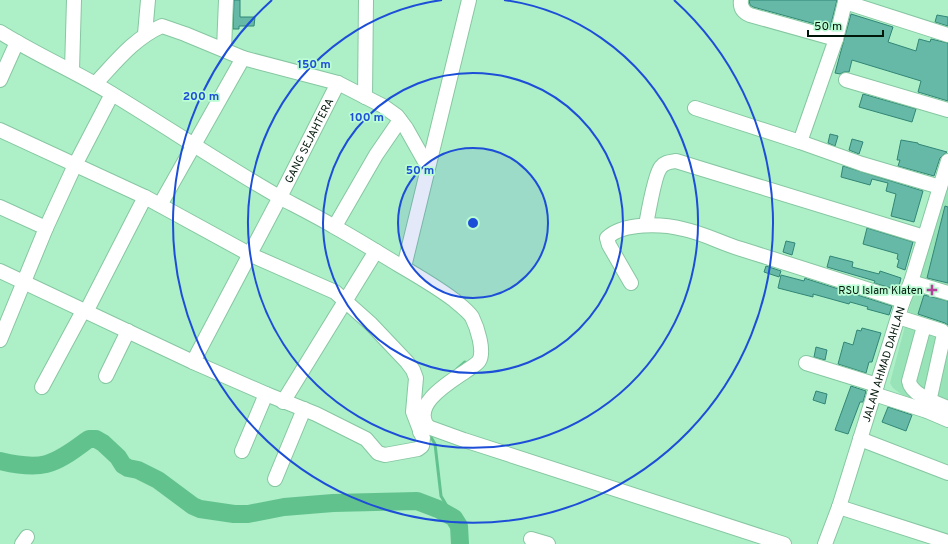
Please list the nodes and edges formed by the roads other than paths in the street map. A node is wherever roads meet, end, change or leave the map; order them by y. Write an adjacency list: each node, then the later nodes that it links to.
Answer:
1 (74, 0): 15 (street)
2 (148, 0): 9 (street)
3 (226, 0): 13 (street)
4 (366, 0): 21 (street)
5 (468, 0): 30 (street)
6 (741, 0): 11 (street)
7 (846, 1): 10 (street); 11 (street)
8 (0, 32): 12 (street)
9 (145, 34): 13 (street); 19 (street)
10 (948, 35)
11 (836, 39): 26 (street)
12 (17, 42): 15 (street); 16 (street)
13 (224, 49): 14 (street)
14 (242, 58): 18 (street); 27 (street)
15 (72, 70): 19 (street)
16 (0, 80)
17 (846, 80): 23 (street)
18 (338, 83): 21 (street); 33 (street, GANG SEJAHTERA)
19 (95, 84): 20 (street)
20 (112, 94): 27 (street); 29 (street)
21 (365, 97): 24 (street)
22 (695, 108): 26 (street)
23 (948, 110)
24 (400, 120): 30 (street); 37 (street)
25 (0, 130): 29 (street)
26 (800, 142): 31 (street)
27 (194, 145): 33 (street); 34 (street)
28 (948, 161): 31 (street, JALAN AHMAD DAHLAN)
29 (76, 165): 32 (street); 38 (street)
30 (428, 167): 42 (street)
31 (940, 187): 39 (street, JALAN AHMAD DAHLAN)
32 (145, 197): 34 (street); 50 (street)
33 (280, 197): 37 (street); 41 (street, GANG SEJAHTERA)
34 (160, 205): 41 (street)
35 (0, 207): 38 (street)
36 (646, 225): 39 (street); 46 (street); 49 (street)
37 (335, 226): 40 (street)
38 (46, 228): 45 (street)
39 (924, 236): 44 (street, JALAN AHMAD DAHLAN)
40 (376, 251): 42 (street); 48 (street)
41 (251, 255): 48 (street); 55 (street, GANG SEJAHTERA)
42 (404, 267): 66 (street)
43 (0, 272): 45 (street)
44 (911, 282): 47 (street); 49 (street, JALAN AHMAD DAHLAN)
45 (23, 283): 50 (street); 54 (street)
46 (631, 283)
47 (948, 293)
48 (346, 301): 61 (street); 66 (street)
49 (903, 301): 51 (street, JALAN AHMAD DAHLAN)
50 (85, 312): 53 (street); 58 (street)
51 (898, 317): 52 (street); 59 (street, JALAN AHMAD DAHLAN)
52 (924, 326): 62 (street); 62 (street)
53 (128, 331): 55 (street); 57 (street)
54 (0, 340)
55 (193, 362): 60 (street)
56 (806, 363): 59 (street)
57 (106, 376)
58 (42, 387)
59 (876, 390): 62 (street); 67 (street, JALAN AHMAD DAHLAN)
60 (266, 394): 61 (street); 68 (street)
61 (283, 402): 64 (street)
62 (928, 405): 63 (street); 65 (street)
63 (948, 408)
64 (304, 409): 66 (street); 70 (street)
65 (948, 420)
66 (424, 429): 75 (street)
67 (860, 439): 69 (street); 71 (street, JALAN AHMAD DAHLAN)
68 (242, 451)
69 (948, 473)
70 (275, 479)
71 (838, 507): 73 (street); 76 (street, JALAN AHMAD DAHLAN)
72 (531, 539): 74 (street)
73 (948, 542)
74 (548, 544)
75 (784, 544)
76 (825, 544)

